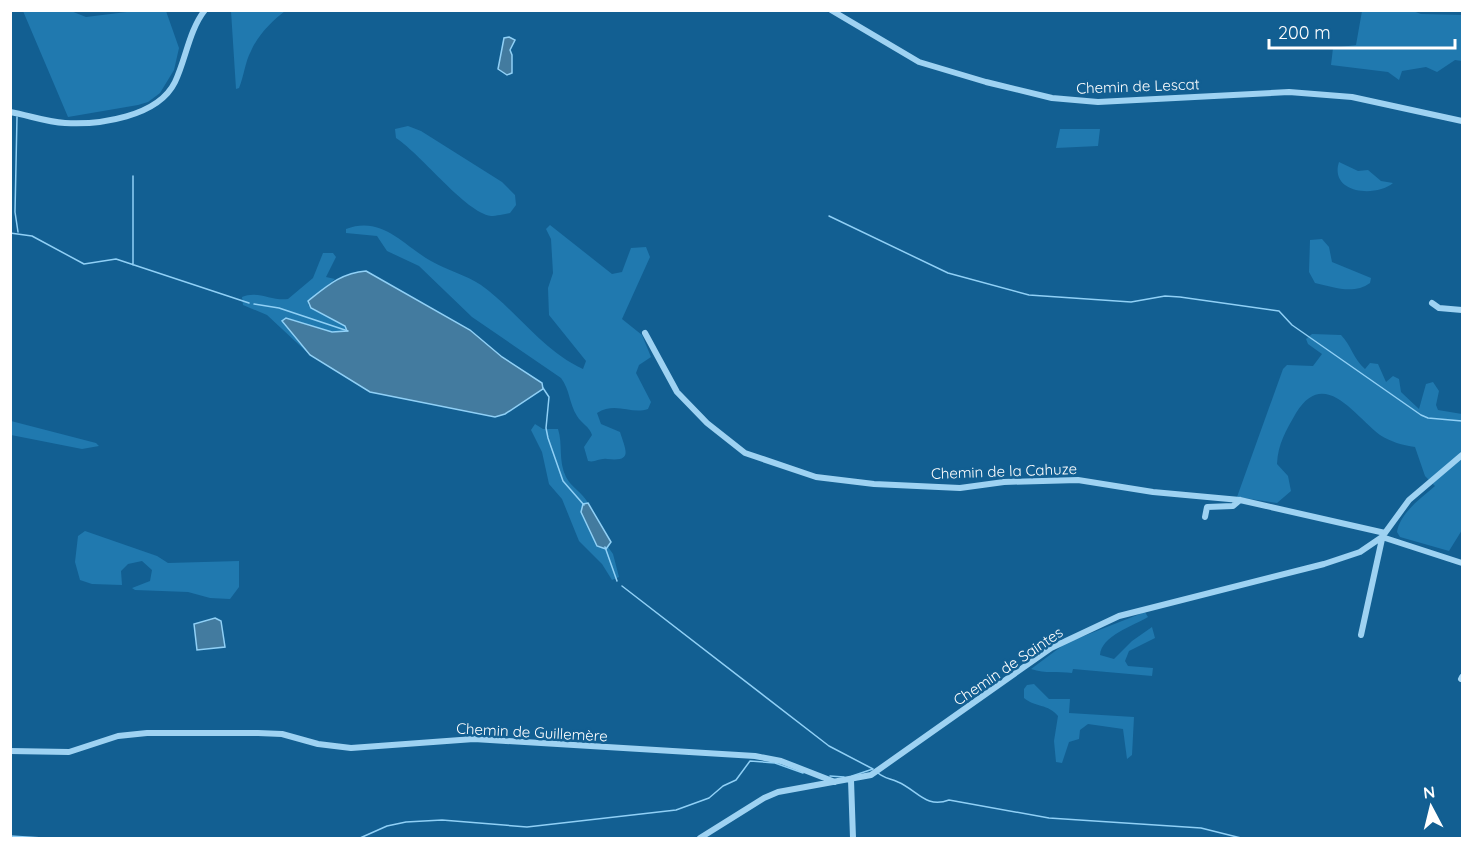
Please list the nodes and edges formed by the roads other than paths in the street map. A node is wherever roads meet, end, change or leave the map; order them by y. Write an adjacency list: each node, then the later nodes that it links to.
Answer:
1 (205, 10): 3 (street)
2 (831, 10): 4 (street, Chemin de Lescat)
3 (10, 112)
4 (1462, 121)
5 (1432, 303): 6 (street)
6 (1462, 310)
7 (645, 333): 9 (street, Chemin de la Cahuze)
8 (1462, 455): 11 (street)
9 (1240, 500): 10 (street); 11 (street, Chemin de la Cahuze)
10 (1205, 517)
11 (1384, 535): 12 (street, Chemin de la Cahuze); 13 (street); 15 (street, Chemin de Saintes)
12 (1462, 563)
13 (1361, 635)
14 (10, 752): 16 (street, Chemin de Guillemère)
15 (851, 780): 16 (street, Chemin de Saintes); 18 (street)
16 (836, 782): 17 (street, Chemin de Saintes)
17 (700, 838)
18 (853, 838)

